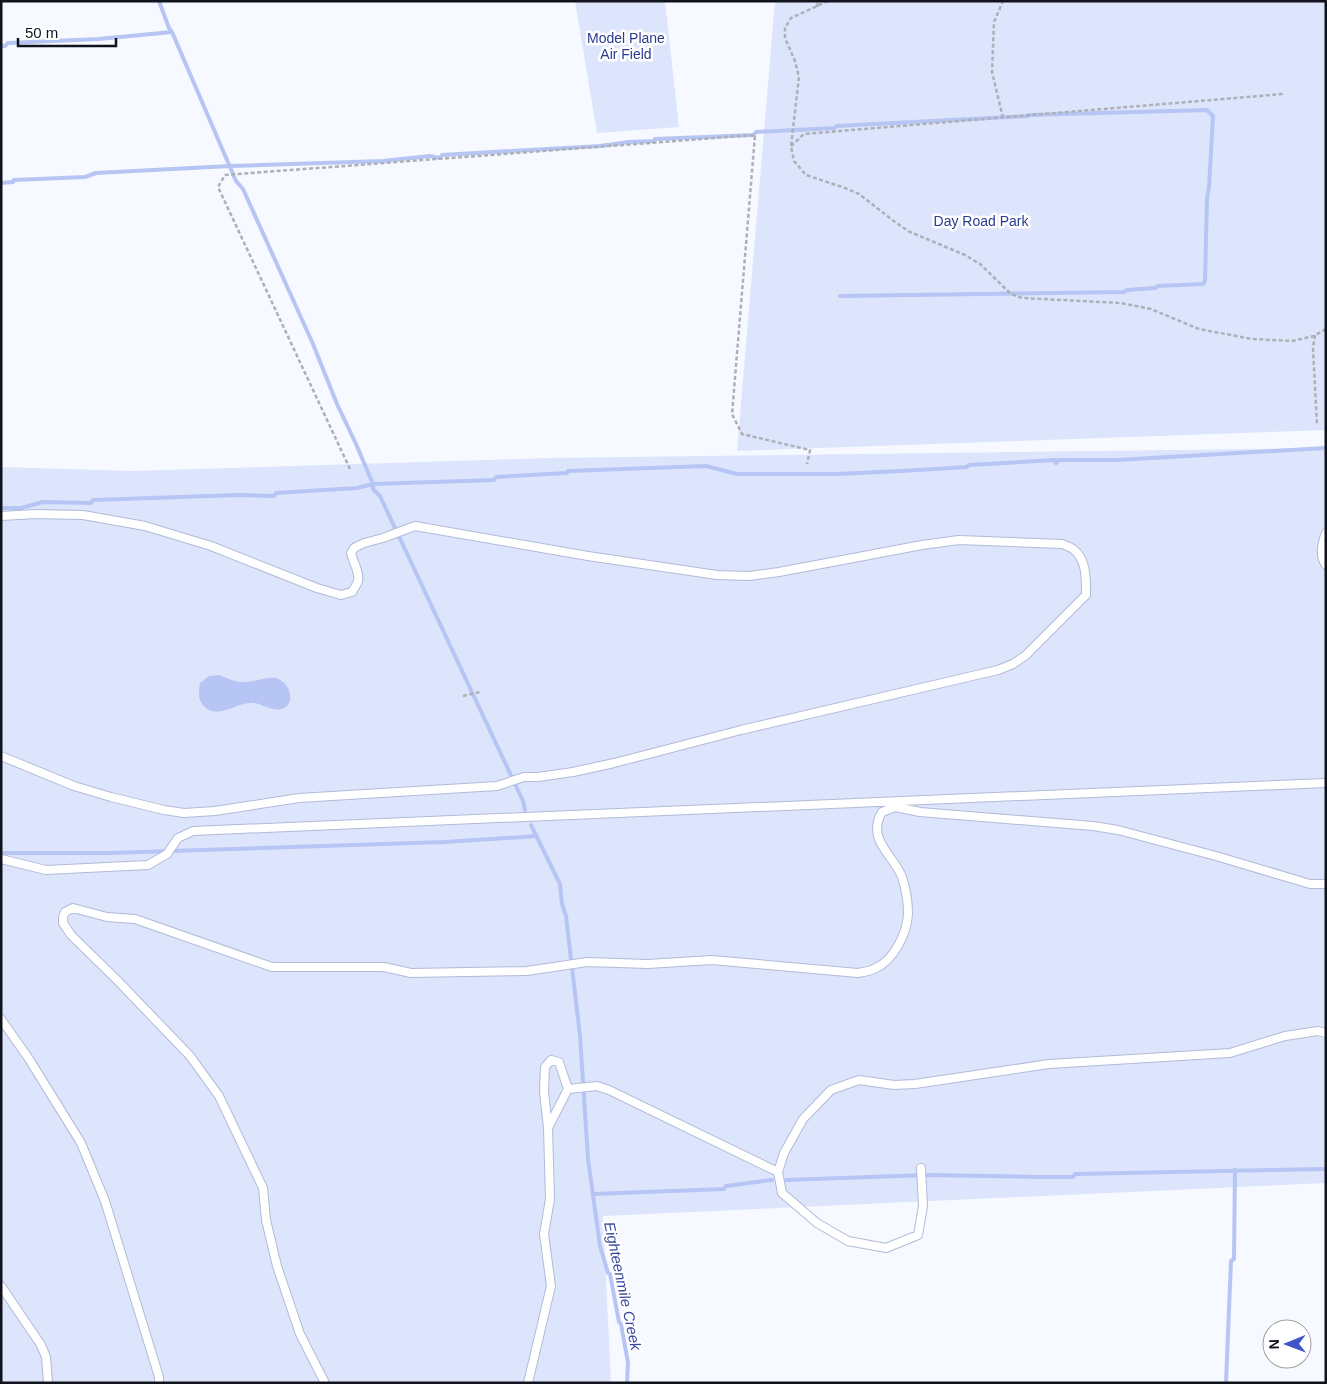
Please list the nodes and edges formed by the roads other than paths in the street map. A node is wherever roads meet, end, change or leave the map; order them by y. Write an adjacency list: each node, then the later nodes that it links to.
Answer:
1 (1, 516): 4 (lane)
2 (1326, 533): 3 (lane)
3 (1326, 565)
4 (1, 756)
5 (1326, 783): 6 (lane)
6 (1, 859)
7 (1326, 884): 17 (lane)
8 (1, 1019): 16 (lane)
9 (1326, 1033): 13 (lane)
10 (571, 1089): 11 (lane); 11 (lane); 13 (lane)
11 (548, 1128): 18 (lane)
12 (921, 1168): 13 (lane)
13 (778, 1172)
14 (1, 1286): 15 (lane)
15 (48, 1383)
16 (159, 1383)
17 (325, 1383)
18 (528, 1383)

